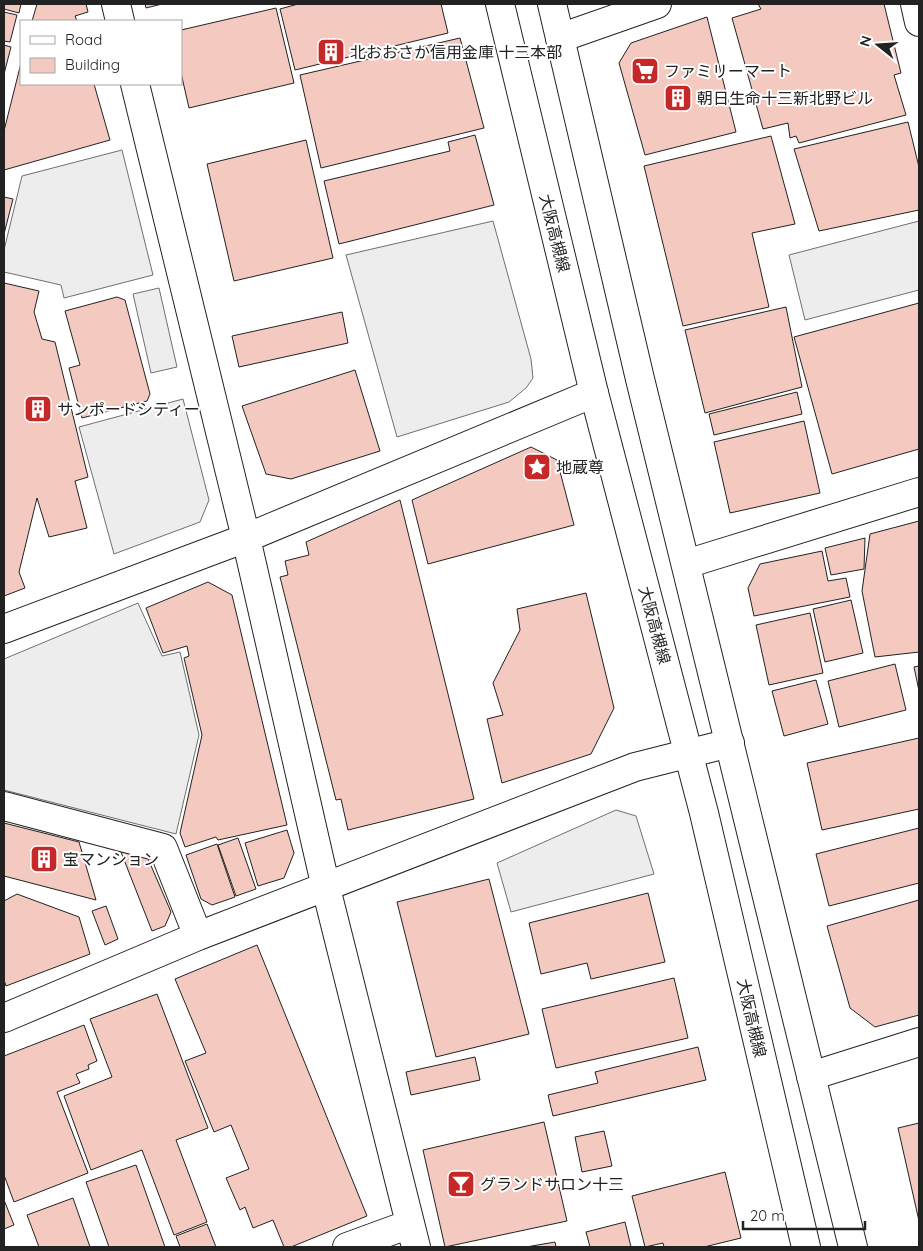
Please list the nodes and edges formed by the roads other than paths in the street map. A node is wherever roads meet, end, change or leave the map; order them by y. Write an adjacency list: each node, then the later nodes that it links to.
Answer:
1 (116, 4): 6 (street)
2 (500, 4): 10 (street, 大阪高槻線)
3 (552, 4): 8 (street)
4 (658, 4): 8 (street)
5 (915, 4): 7 (street)
6 (120, 20)
7 (919, 22)
8 (560, 38): 13 (street)
9 (135, 85): 12 (street)
10 (594, 393): 12 (street); 16 (street, 大阪高槻線)
11 (919, 492): 13 (street)
12 (246, 538): 14 (street); 18 (street)
13 (686, 564): 15 (street)
14 (4, 629)
15 (730, 743): 16 (street); 22 (street)
16 (688, 754): 18 (street); 25 (street, 大阪高槻線)
17 (4, 806): 19 (street)
18 (326, 888): 19 (street); 23 (street)
19 (198, 936): 20 (street)
20 (4, 1018)
21 (919, 1042): 22 (street)
22 (811, 1076): 26 (street)
23 (413, 1236): 24 (street)
24 (347, 1247)
25 (806, 1247)
26 (853, 1247)

